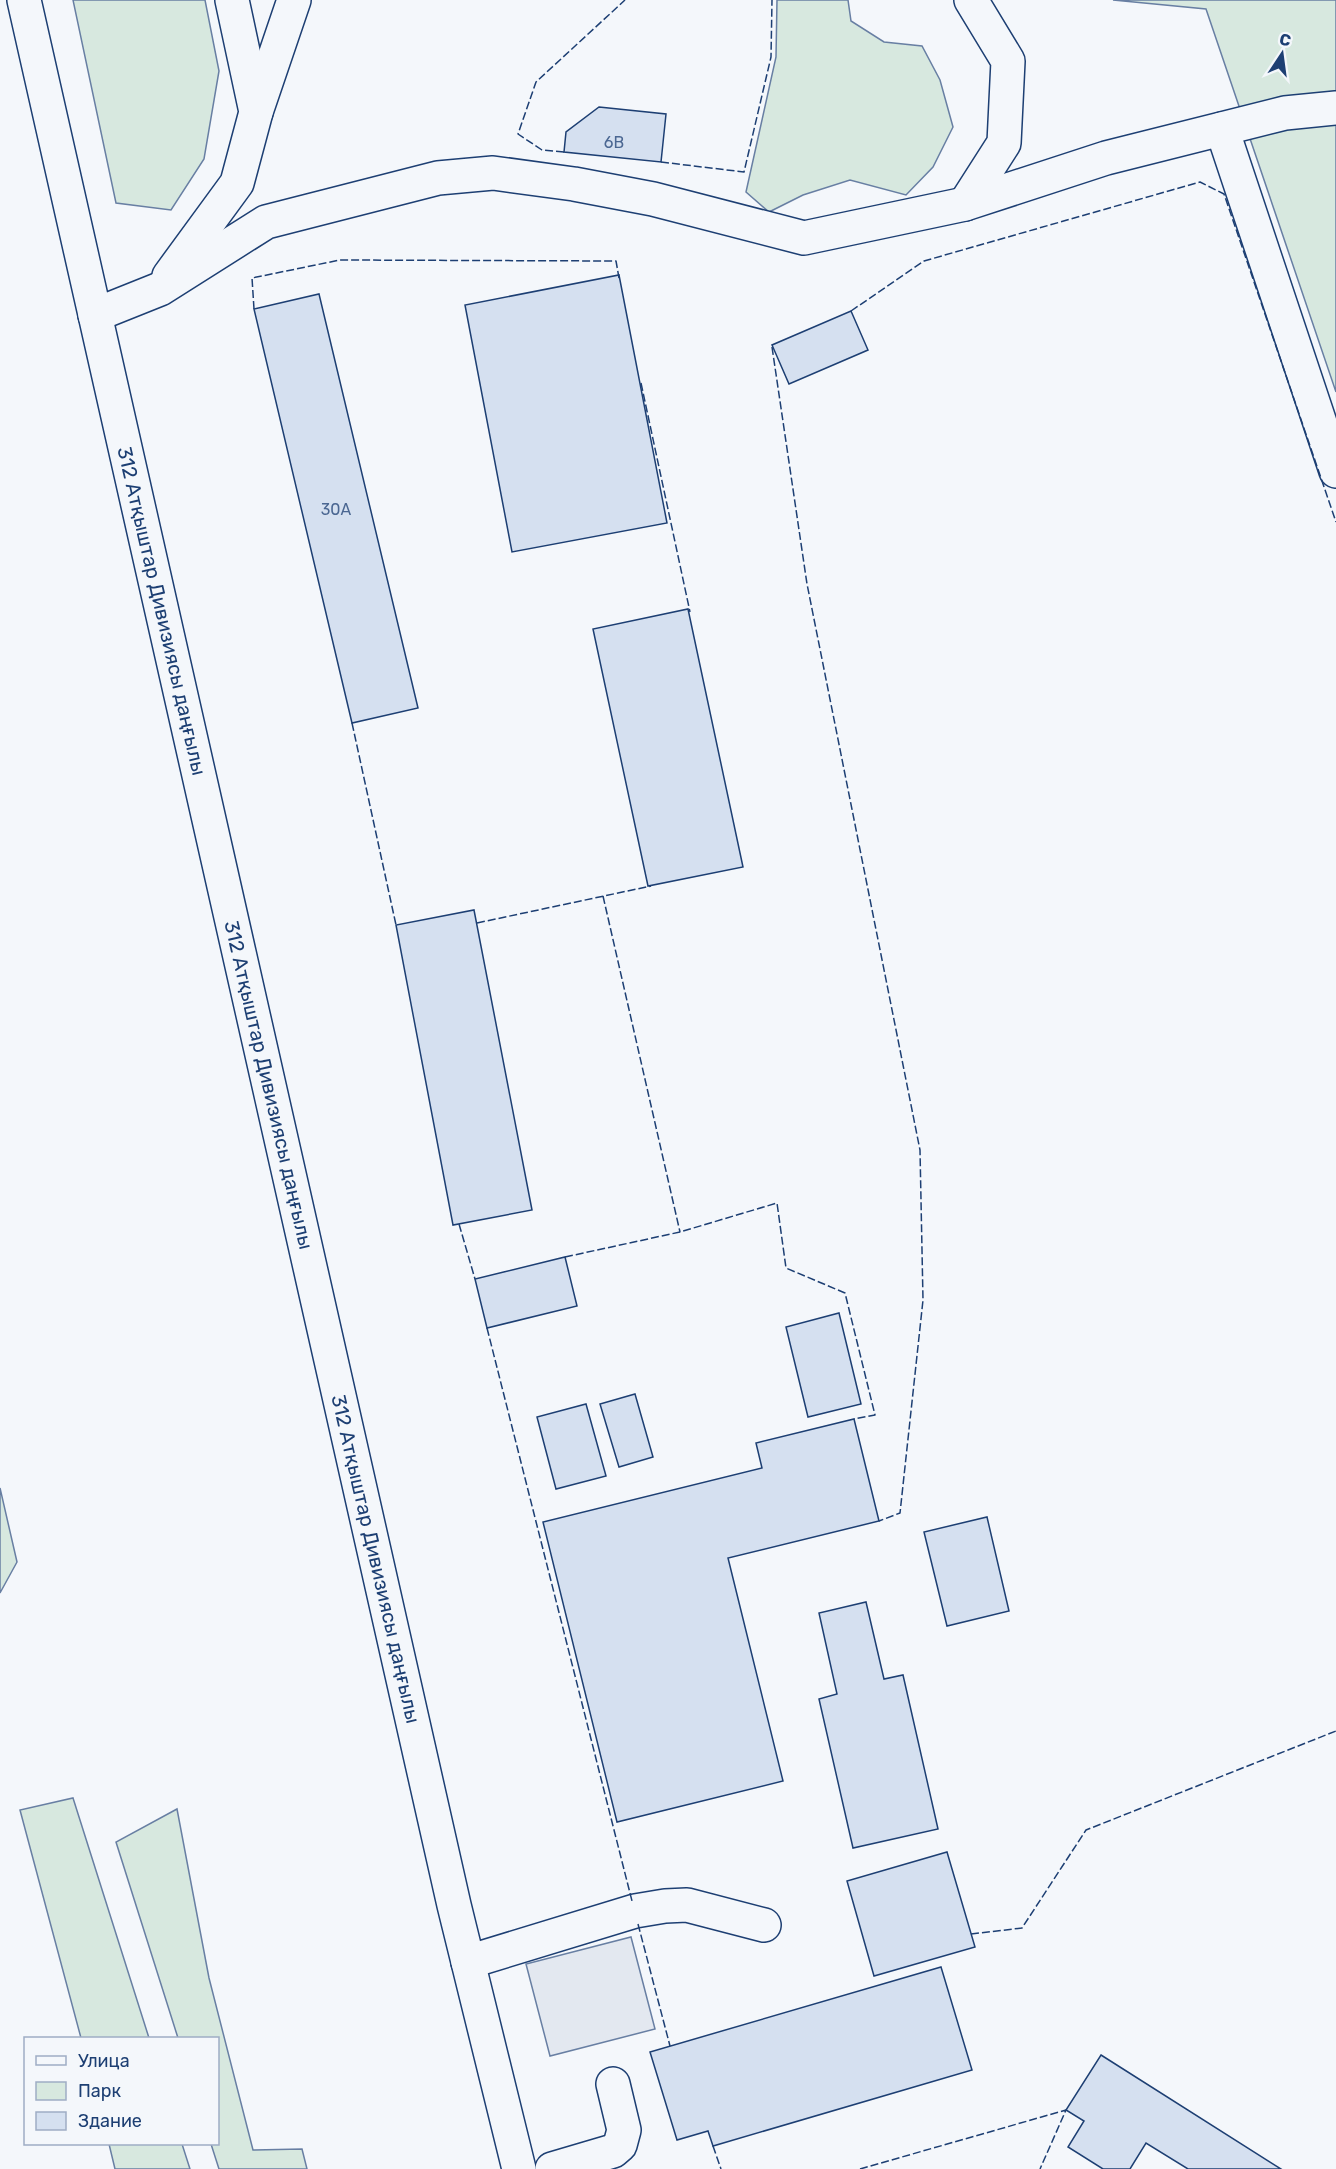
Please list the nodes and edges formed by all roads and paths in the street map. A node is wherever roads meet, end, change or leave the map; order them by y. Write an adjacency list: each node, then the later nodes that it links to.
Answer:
1 (24, 0): 10 (main road, 312 Атқыштар Дивизиясы даңғылы)
2 (232, 0): 6 (main road)
3 (294, 0): 6 (main road)
4 (970, 0): 8 (main road)
5 (1336, 108): 7 (main road)
6 (256, 112): 9 (main road)
7 (1222, 129): 8 (main road); 11 (main road)
8 (965, 204): 9 (main road)
9 (160, 289): 10 (main road)
10 (95, 315): 13 (main road, 312 Атқыштар Дивизиясы даңғылы)
11 (1336, 471)
12 (764, 1925): 13 (main road)
13 (468, 1962): 15 (main road, 312 Атқыштар Дивизиясы даңғылы)
14 (613, 2084): 16 (main road)
15 (519, 2169)
16 (552, 2169)

